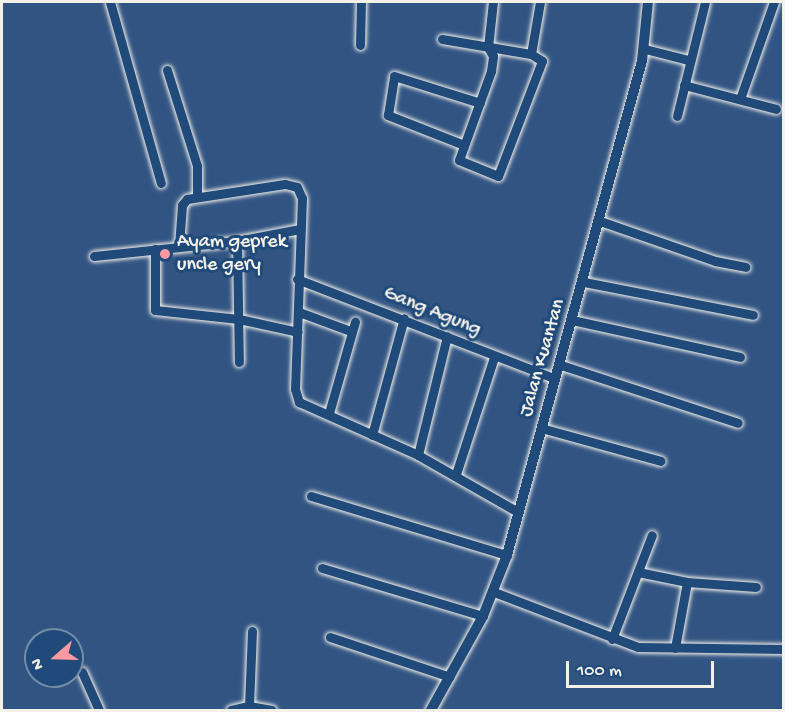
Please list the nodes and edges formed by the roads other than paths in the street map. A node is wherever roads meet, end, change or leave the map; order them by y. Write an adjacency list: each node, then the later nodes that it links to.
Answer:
1 (110, 2): 21 (street)
2 (361, 2): 9 (street)
3 (492, 2): 10 (street)
4 (540, 2): 12 (street)
5 (649, 2): 11 (street, Jalan Kuantan)
6 (705, 2): 13 (street)
7 (774, 2): 16 (street)
8 (442, 39): 10 (street)
9 (360, 45)
10 (488, 47): 12 (street); 17 (street)
11 (645, 49): 13 (street); 23 (street, Jalan Kuantan)
12 (531, 54): 20 (street)
13 (688, 60): 15 (street)
14 (167, 70): 22 (street)
15 (684, 85): 16 (street); 19 (street)
16 (740, 99): 18 (street)
17 (480, 103): 20 (street); 20 (street)
18 (776, 109)
19 (677, 116)
20 (464, 145)
21 (161, 183)
22 (197, 197): 24 (street); 26 (street)
23 (600, 221): 29 (street); 31 (street, Jalan Kuantan)
24 (300, 228): 25 (street); 30 (street)
25 (237, 241): 26 (street); 35 (street)
26 (179, 246): 27 (street)
27 (155, 249): 28 (street); 35 (street)
28 (94, 256)
29 (745, 267)
30 (297, 279): 32 (street); 34 (street, Gang Agung)
31 (584, 282): 33 (street); 36 (street, Jalan Kuantan)
32 (299, 312): 37 (street); 44 (street)
33 (753, 315)
34 (404, 318): 38 (street, Gang Agung); 47 (street)
35 (239, 319): 37 (street); 41 (street)
36 (572, 320): 40 (street); 42 (street, Jalan Kuantan)
37 (298, 332): 44 (street)
38 (447, 336): 39 (street, Gang Agung); 48 (street)
39 (494, 357): 43 (street, Gang Agung); 50 (street)
40 (740, 357)
41 (239, 362)
42 (558, 364): 43 (street, Jalan Kuantan); 45 (street)
43 (553, 378): 46 (street, Jalan Kuantan)
44 (329, 413): 47 (street)
45 (738, 423)
46 (541, 428): 49 (street); 52 (street, Jalan Kuantan)
47 (372, 435): 48 (street)
48 (418, 455): 50 (street)
49 (661, 461)
50 (456, 474): 52 (street)
51 (311, 496): 54 (street)
52 (518, 512): 54 (street, Jalan Kuantan)
53 (652, 535): 56 (street)
54 (507, 555): 59 (street, Jalan Kuantan)
55 (322, 568): 60 (street)
56 (638, 572): 57 (street); 63 (street)
57 (687, 582): 58 (street); 64 (street)
58 (756, 587)
59 (494, 592): 60 (street, Jalan Kuantan); 63 (street)
60 (483, 616): 67 (street, Jalan Kuantan)
61 (252, 631): 68 (street)
62 (330, 637): 67 (street)
63 (612, 639): 64 (street)
64 (675, 648): 65 (street)
65 (783, 649)
66 (84, 677): 69 (street)
67 (450, 677): 72 (street, Jalan Kuantan)
68 (249, 706): 70 (street); 71 (street)
69 (99, 711)
70 (231, 711)
71 (272, 711)
72 (431, 711)

